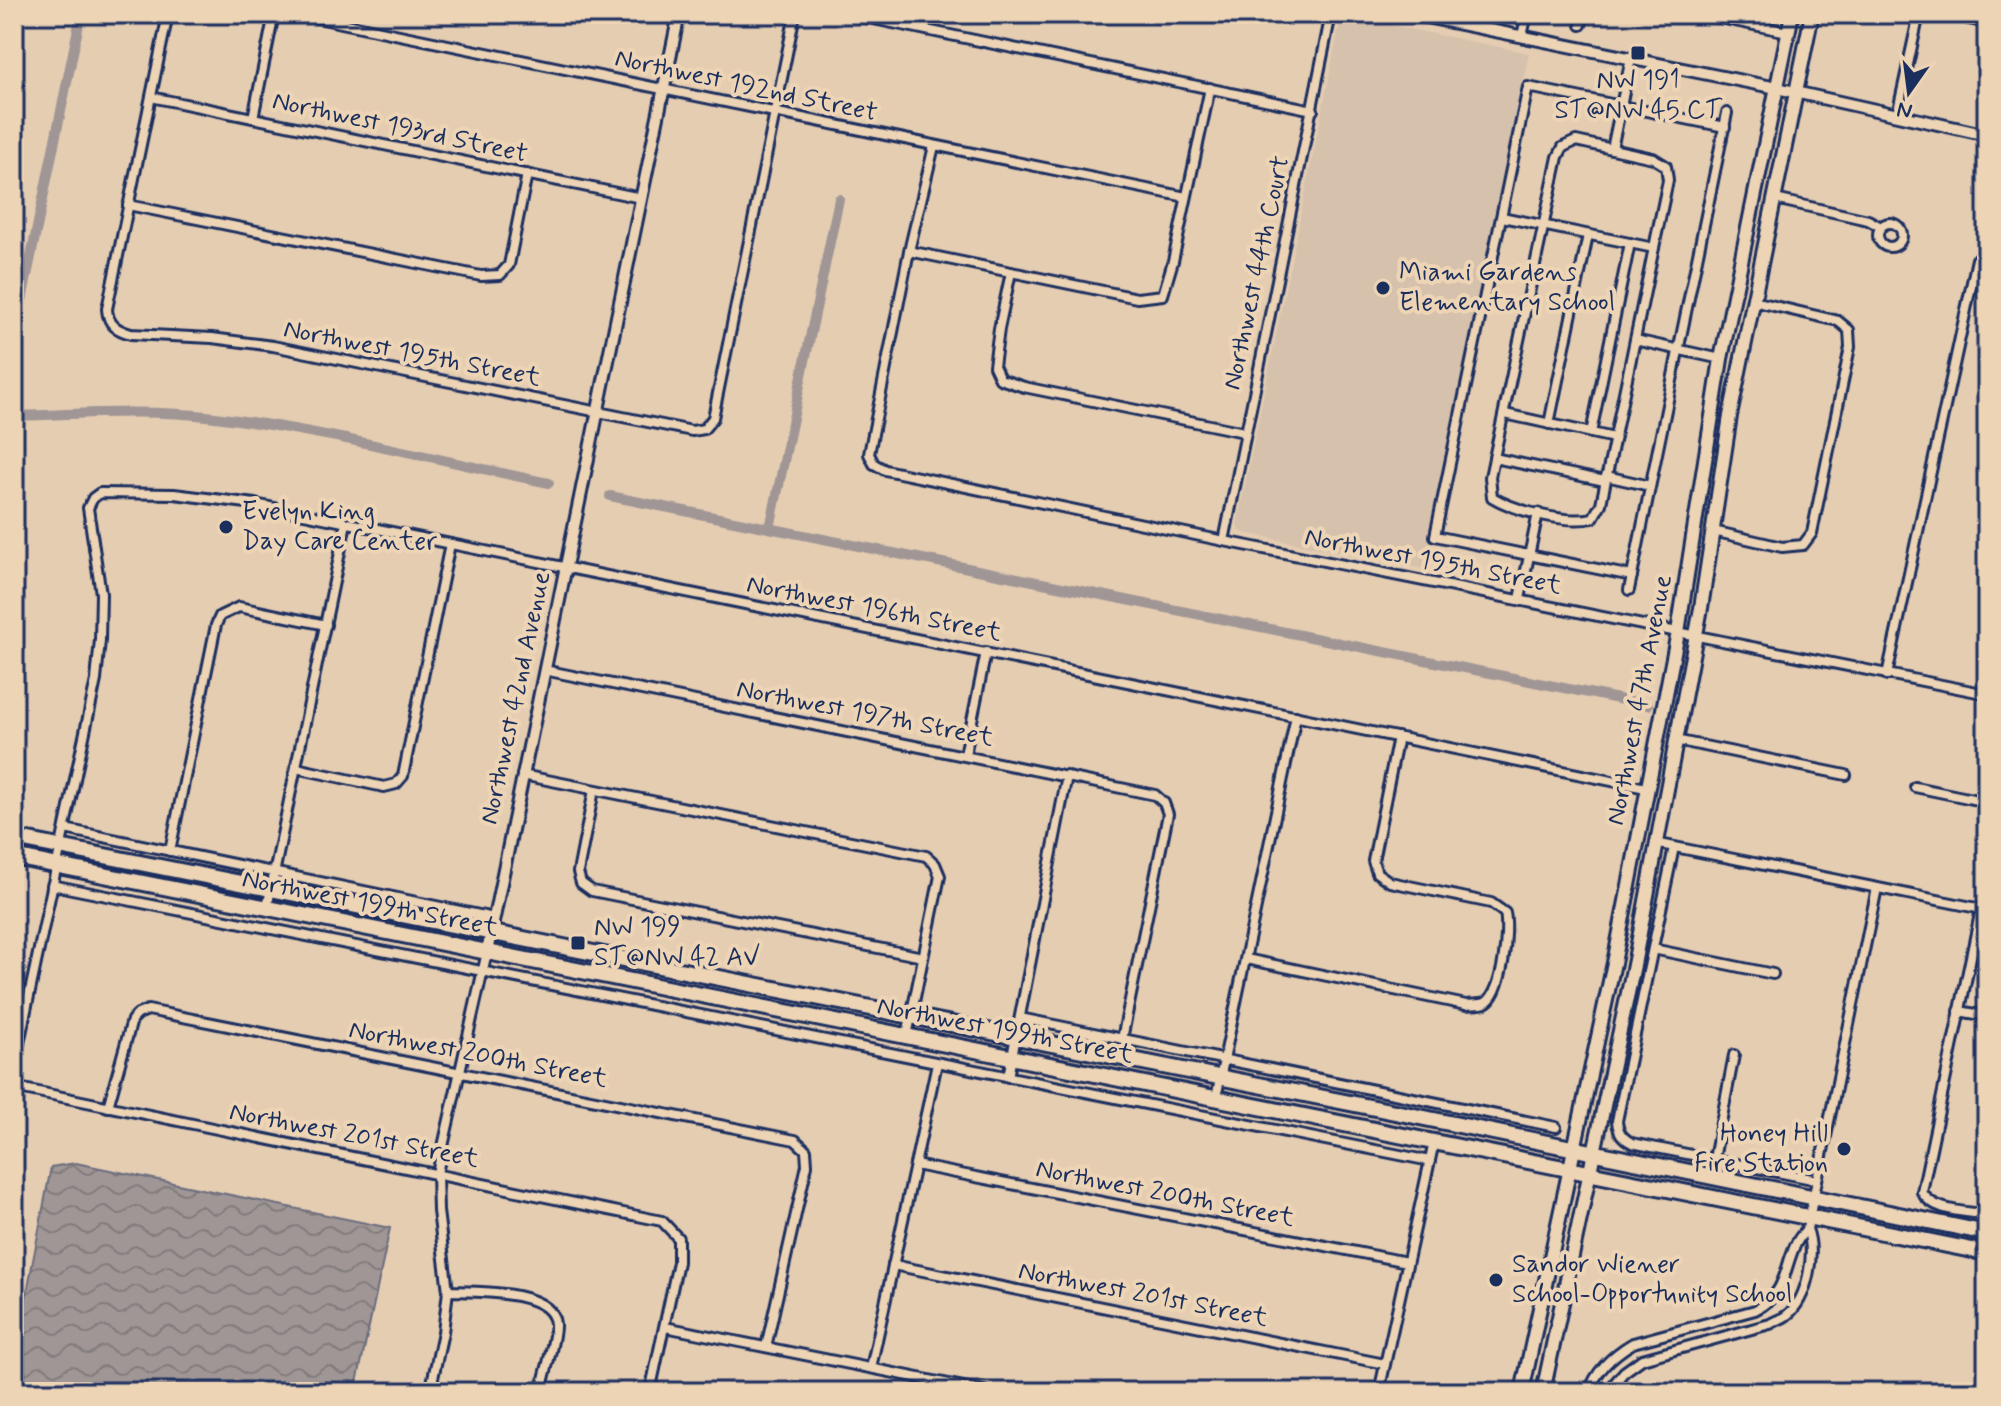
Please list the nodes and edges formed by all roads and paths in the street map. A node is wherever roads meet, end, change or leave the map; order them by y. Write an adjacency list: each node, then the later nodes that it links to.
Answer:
1 (168, 14): 26 (street)
2 (274, 14): 32 (street)
3 (298, 14): 24 (street, Northwest 192nd Street)
4 (679, 14): 24 (street, Northwest 42nd Avenue)
5 (795, 14): 29 (street)
6 (849, 14): 22 (street)
7 (1331, 14): 28 (street, Northwest 44th Court)
8 (1411, 14): 20 (street)
9 (1527, 14): 20 (street)
10 (1584, 14): 18 (street)
11 (1700, 14): 16 (street)
12 (1792, 14): 19 (main road, Northwest 47th Avenue)
13 (1812, 14): 25 (main road, Northwest 47th Avenue)
14 (1919, 14): 31 (street)
15 (1945, 14): 17 (street)
16 (1732, 17): 19 (street)
17 (1987, 23)
18 (1581, 25)
19 (1788, 32): 23 (main road, Northwest 47th Avenue)
20 (1522, 36): 21 (street)
21 (1631, 58): 23 (street); 27 (street)
22 (1210, 88): 28 (street); 38 (street)
23 (1777, 88): 25 (street); 51 (main road, Northwest 47th Avenue)
24 (663, 89): 29 (street, Northwest 192nd Street); 39 (street, Northwest 42nd Avenue)
25 (1796, 93): 31 (street); 40 (main road, Northwest 47th Avenue)
26 (151, 97): 32 (street, Northwest 193rd Street); 41 (street)
27 (1621, 106): 33 (street); 36 (street); 42 (street)
28 (1313, 110): 60 (street, Northwest 44th Court)
29 (775, 111): 35 (street, Northwest 192nd Street); 57 (street, Northwest 195th Street)
30 (1727, 113): 33 (street)
31 (1897, 115): 34 (street)
32 (253, 118): 37 (street, Northwest 193rd Street)
33 (1725, 127): 54 (street)
34 (1987, 135)
35 (934, 146): 38 (street, Northwest 192nd Street); 48 (street)
36 (1612, 149): 43 (street); 47 (street)
37 (527, 174): 39 (street, Northwest 193rd Street); 41 (street)
38 (1186, 197): 50 (street)
39 (641, 198): 57 (street, Northwest 42nd Avenue)
40 (1775, 199): 44 (street); 52 (main road, Northwest 47th Avenue)
41 (128, 205): 57 (street, Northwest 195th Street)
42 (1502, 217): 43 (street); 71 (street)
43 (1544, 226): 45 (street); 58 (street)
44 (1881, 227)
45 (1588, 235): 46 (street); 59 (street)
46 (1630, 243): 47 (street); 61 (street)
47 (1654, 248): 53 (street)
48 (909, 251): 50 (street); 69 (street, Northwest 195th Street)
49 (1987, 254): 81 (street)
50 (1011, 272): 60 (street)
51 (1738, 274): 52 (main road); 55 (main road, Northwest 47th Avenue)
52 (1753, 301): 56 (main road, Northwest 47th Avenue); 68 (street)
53 (1635, 340): 54 (street); 62 (street)
54 (1678, 350): 55 (street); 65 (street)
55 (1721, 359): 56 (main road); 77 (main road, Northwest 47th Avenue)
56 (1735, 390): 68 (main road, Northwest 47th Avenue)
57 (596, 412): 72 (street, Northwest 42nd Avenue)
58 (1505, 414): 59 (street); 63 (street)
59 (1549, 424): 61 (street)
60 (1244, 432): 69 (street, Northwest 44th Court)
61 (1591, 433): 62 (street)
62 (1614, 438): 64 (street)
63 (1495, 456): 64 (street); 66 (street)
64 (1606, 479): 65 (street); 66 (street)
65 (1650, 486): 73 (street)
66 (1538, 513): 71 (street)
67 (346, 523): 70 (street, Northwest 196th Street); 76 (street); 96 (street, Northwest 196th Street)
68 (1713, 531): 78 (main road, Northwest 47th Avenue)
69 (1224, 541): 75 (street, Northwest 195th Street)
70 (450, 544): 72 (street, Northwest 196th Street); 87 (street)
71 (1529, 555): 73 (street); 75 (street)
72 (566, 568): 79 (street, Northwest 196th Street); 80 (street, Northwest 42nd Avenue)
73 (1632, 576): 74 (street)
74 (1629, 590)
75 (1520, 599): 77 (street, Northwest 195th Street)
76 (326, 625): 87 (street); 101 (street)
77 (1678, 632): 78 (street, Northwest 195th Street); 92 (main road, Northwest 47th Avenue)
78 (1696, 635): 81 (street, Northwest 195th Street); 85 (main road, Northwest 47th Avenue)
79 (986, 652): 83 (street, Northwest 196th Street); 86 (street)
80 (544, 670): 86 (street, Northwest 197th Street); 88 (street, Northwest 42nd Avenue)
81 (1887, 675): 82 (street, Northwest 195th Street)
82 (1987, 694)
83 (1296, 716): 84 (street, Northwest 196th Street); 114 (street)
84 (1398, 737): 92 (street, Northwest 196th Street); 114 (street)
85 (1675, 740): 89 (street); 98 (main road, Northwest 47th Avenue)
86 (965, 755): 90 (street, Northwest 197th Street)
87 (296, 768): 104 (street)
88 (522, 775): 93 (street); 110 (street, Northwest 42nd Avenue)
89 (1846, 775)
90 (1067, 776): 120 (street); 123 (street, Northwest 197th Street)
91 (1915, 787): 94 (street)
92 (1646, 788): 95 (main road, Northwest 47th Avenue)
93 (594, 790): 113 (street); 113 (street)
94 (1987, 802)
95 (1640, 820): 98 (main road); 137 (main road, Northwest 47th Avenue)
96 (65, 829): 100 (street); 101 (street)
97 (14, 838): 100 (main road, Northwest 199th Street)
98 (1655, 843): 99 (street); 138 (main road, Northwest 47th Avenue)
99 (1674, 847): 106 (street); 111 (street)
100 (61, 848): 103 (street); 107 (main road, Northwest 199th Street)
101 (170, 851): 104 (street)
102 (14, 857): 103 (main road, Northwest 199th Street)
103 (56, 866): 105 (street); 108 (main road, Northwest 199th Street)
104 (275, 871): 107 (street); 110 (street)
105 (52, 885): 115 (street); 128 (street)
106 (1877, 888): 109 (street); 145 (street)
107 (271, 889): 108 (street); 110 (main road, Northwest 199th Street)
108 (267, 908): 112 (main road, Northwest 199th Street)
109 (1984, 909): 117 (street)
110 (493, 925): 112 (street, Northwest 42nd Avenue); 119 (main road, Northwest 199th Street)
111 (1653, 949): 116 (street); 139 (street)
112 (487, 952): 115 (street, Northwest 42nd Avenue); 121 (main road, Northwest 199th Street)
113 (923, 957): 119 (street)
114 (1246, 959): 126 (street)
115 (483, 971): 127 (street); 129 (street, Northwest 42nd Avenue)
116 (1773, 974)
117 (1959, 1011): 118 (street); 147 (street)
118 (1987, 1016)
119 (911, 1018): 121 (street); 122 (main road, Northwest 199th Street)
120 (1020, 1018): 122 (street); 123 (street)
121 (907, 1036): 125 (main road, Northwest 199th Street)
122 (1016, 1039): 125 (street); 131 (main road, Northwest 199th Street)
123 (1122, 1039): 126 (street)
124 (1734, 1055): 139 (street)
125 (1012, 1057): 130 (street); 133 (main road, Northwest 199th Street)
126 (1224, 1061): 131 (street); 135 (street)
127 (937, 1063): 130 (street); 141 (street)
128 (14, 1067)
129 (459, 1071): 134 (street, Northwest 200th Street); 143 (street, Northwest 42nd Avenue); 158 (street, Northwest 200th Street)
130 (1008, 1077): 140 (street)
131 (1220, 1079): 133 (street); 137 (main road, Northwest 199th Street)
132 (14, 1087): 134 (street, Northwest 201st Street)
133 (1216, 1098): 136 (main road, Northwest 199th Street)
134 (108, 1107): 143 (street, Northwest 201st Street)
135 (1556, 1127)
136 (1434, 1142): 140 (street); 142 (main road, Northwest 199th Street)
137 (1575, 1149): 138 (main road, Northwest 199th Street); 142 (main road, Northwest 47th Avenue)
138 (1595, 1153): 144 (main road, Northwest 47th Avenue); 146 (main road, Northwest 199th Street)
139 (1714, 1159): 145 (street)
140 (1430, 1161): 151 (street)
141 (915, 1165): 151 (street, Northwest 200th Street); 152 (street)
142 (1571, 1169): 144 (main road, Northwest 199th Street); 167 (main road, Northwest 47th Avenue)
143 (437, 1173): 154 (street, Northwest 42nd Avenue); 156 (street, Northwest 201st Street)
144 (1591, 1174): 148 (main road, Northwest 199th Street); 168 (main road, Northwest 47th Avenue)
145 (1817, 1180): 146 (street)
146 (1813, 1199): 148 (street); 149 (main road, Northwest 199th Street)
147 (1987, 1215)
148 (1808, 1224): 150 (main road, Northwest 199th Street); 153 (street); 155 (street)
149 (1987, 1233)
150 (1987, 1253)
151 (1407, 1262): 160 (street)
152 (893, 1265): 160 (street, Northwest 201st Street); 161 (street)
153 (1782, 1286): 155 (street); 157 (street)
154 (448, 1291): 162 (street, Northwest 42nd Avenue); 163 (street)
155 (1801, 1295): 159 (street)
156 (665, 1327): 158 (street); 164 (street)
157 (1656, 1336): 159 (street); 169 (street)
158 (766, 1347): 161 (street)
159 (1662, 1353): 170 (street)
160 (1385, 1364): 166 (street)
161 (871, 1368): 165 (street)
162 (430, 1392)
163 (541, 1392)
164 (650, 1392)
165 (989, 1392)
166 (1379, 1392)
167 (1522, 1392)
168 (1543, 1392)
169 (1589, 1392)
170 (1607, 1392)

